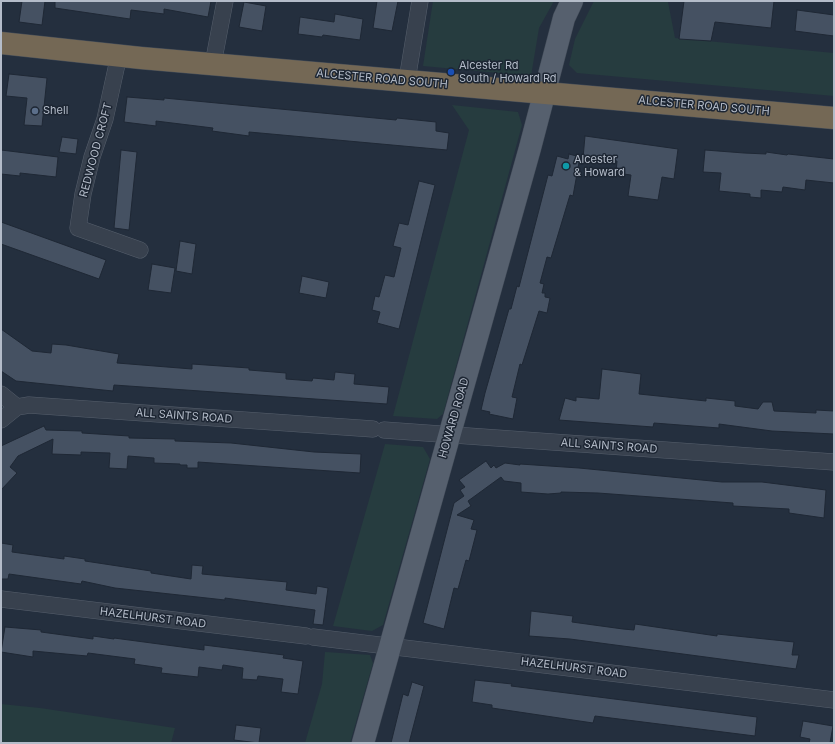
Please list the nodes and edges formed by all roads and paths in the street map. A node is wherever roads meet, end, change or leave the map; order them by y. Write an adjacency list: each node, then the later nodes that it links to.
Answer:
1 (225, 1): 6 (street)
2 (420, 1): 7 (street)
3 (572, 1): 8 (main road, HOWARD ROAD)
4 (1, 43): 5 (highway, ALCESTER ROAD SOUTH)
5 (119, 56): 6 (highway, ALCESTER ROAD SOUTH); 10 (street, REDWOOD CROFT)
6 (213, 64): 7 (highway, ALCESTER ROAD SOUTH)
7 (407, 80): 8 (highway, ALCESTER ROAD SOUTH)
8 (545, 93): 9 (highway, ALCESTER ROAD SOUTH); 14 (main road, HOWARD ROAD)
9 (834, 118)
10 (140, 250)
11 (1, 394): 12 (street)
12 (17, 407): 13 (street); 14 (street, ALL SAINTS ROAD)
13 (1, 420)
14 (449, 434): 15 (street, ALL SAINTS ROAD); 17 (main road, HOWARD ROAD)
15 (834, 462)
16 (1, 600): 17 (street, HAZELHURST ROAD)
17 (390, 645): 18 (street, HAZELHURST ROAD); 19 (main road, HOWARD ROAD)
18 (834, 700)
19 (362, 743)

